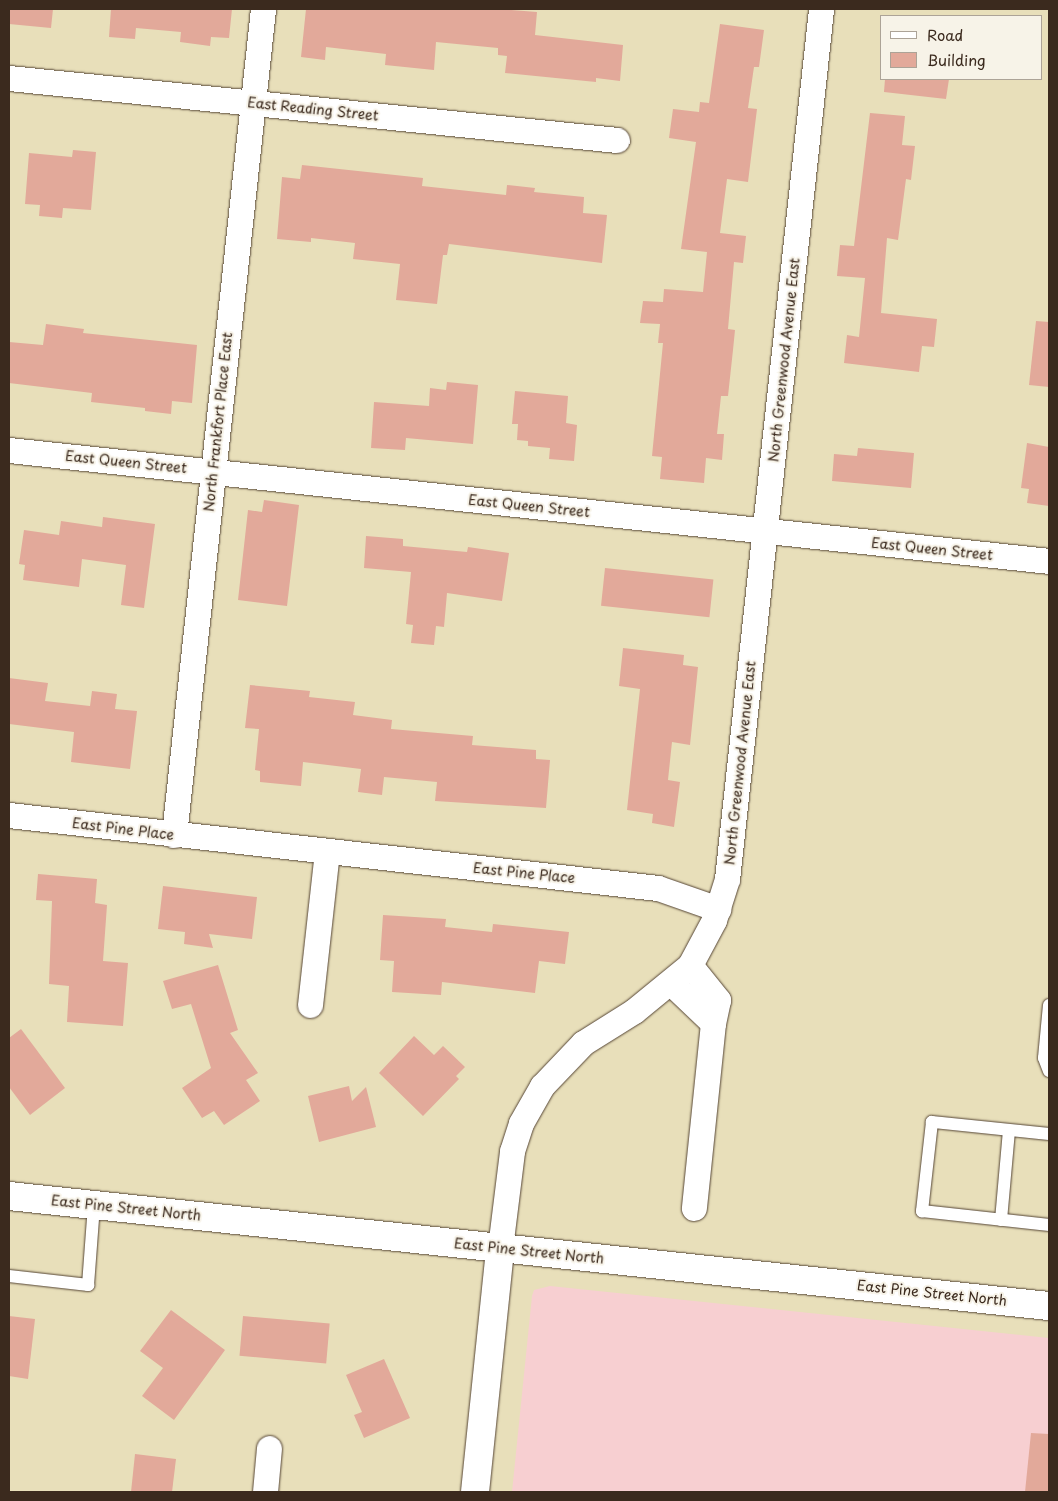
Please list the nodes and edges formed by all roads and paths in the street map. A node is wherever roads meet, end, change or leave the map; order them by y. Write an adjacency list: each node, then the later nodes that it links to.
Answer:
1 (263, 9): 4 (street, North Frankfort Place East)
2 (821, 9): 8 (street, North Greenwood Avenue East)
3 (9, 78): 4 (street, East Reading Street)
4 (253, 103): 5 (street, East Reading Street); 7 (street, North Frankfort Place East)
5 (618, 140)
6 (9, 450): 7 (street, East Queen Street)
7 (212, 471): 8 (street, East Queen Street); 11 (street, North Frankfort Place East)
8 (766, 532): 9 (street, East Queen Street); 13 (street, North Greenwood Avenue East)
9 (1049, 561)
10 (9, 815): 11 (street, East Pine Place)
11 (174, 835): 12 (street, East Pine Place)
12 (327, 851): 13 (street, East Pine Place); 16 (street)
13 (718, 908): 14 (street, North Greenwood Avenue East)
14 (690, 964): 15 (street, North Greenwood Avenue East); 18 (street)
15 (671, 983): 18 (street); 27 (street, North Greenwood Avenue East)
16 (310, 1005)
17 (1049, 1005): 19 (lane)
18 (713, 1024): 24 (street)
19 (1049, 1071)
20 (1009, 1130): 21 (lane); 25 (lane); 25 (lane)
21 (1049, 1134)
22 (9, 1196): 23 (main road, East Pine Street North)
23 (94, 1205): 27 (main road, East Pine Street North); 28 (lane)
24 (694, 1208)
25 (1001, 1220): 26 (lane)
26 (1049, 1225)
27 (500, 1248): 29 (main road, East Pine Street North); 32 (main road, North Greenwood Avenue East)
28 (9, 1276)
29 (1049, 1306)
30 (269, 1448): 31 (street)
31 (265, 1492)
32 (475, 1492)

